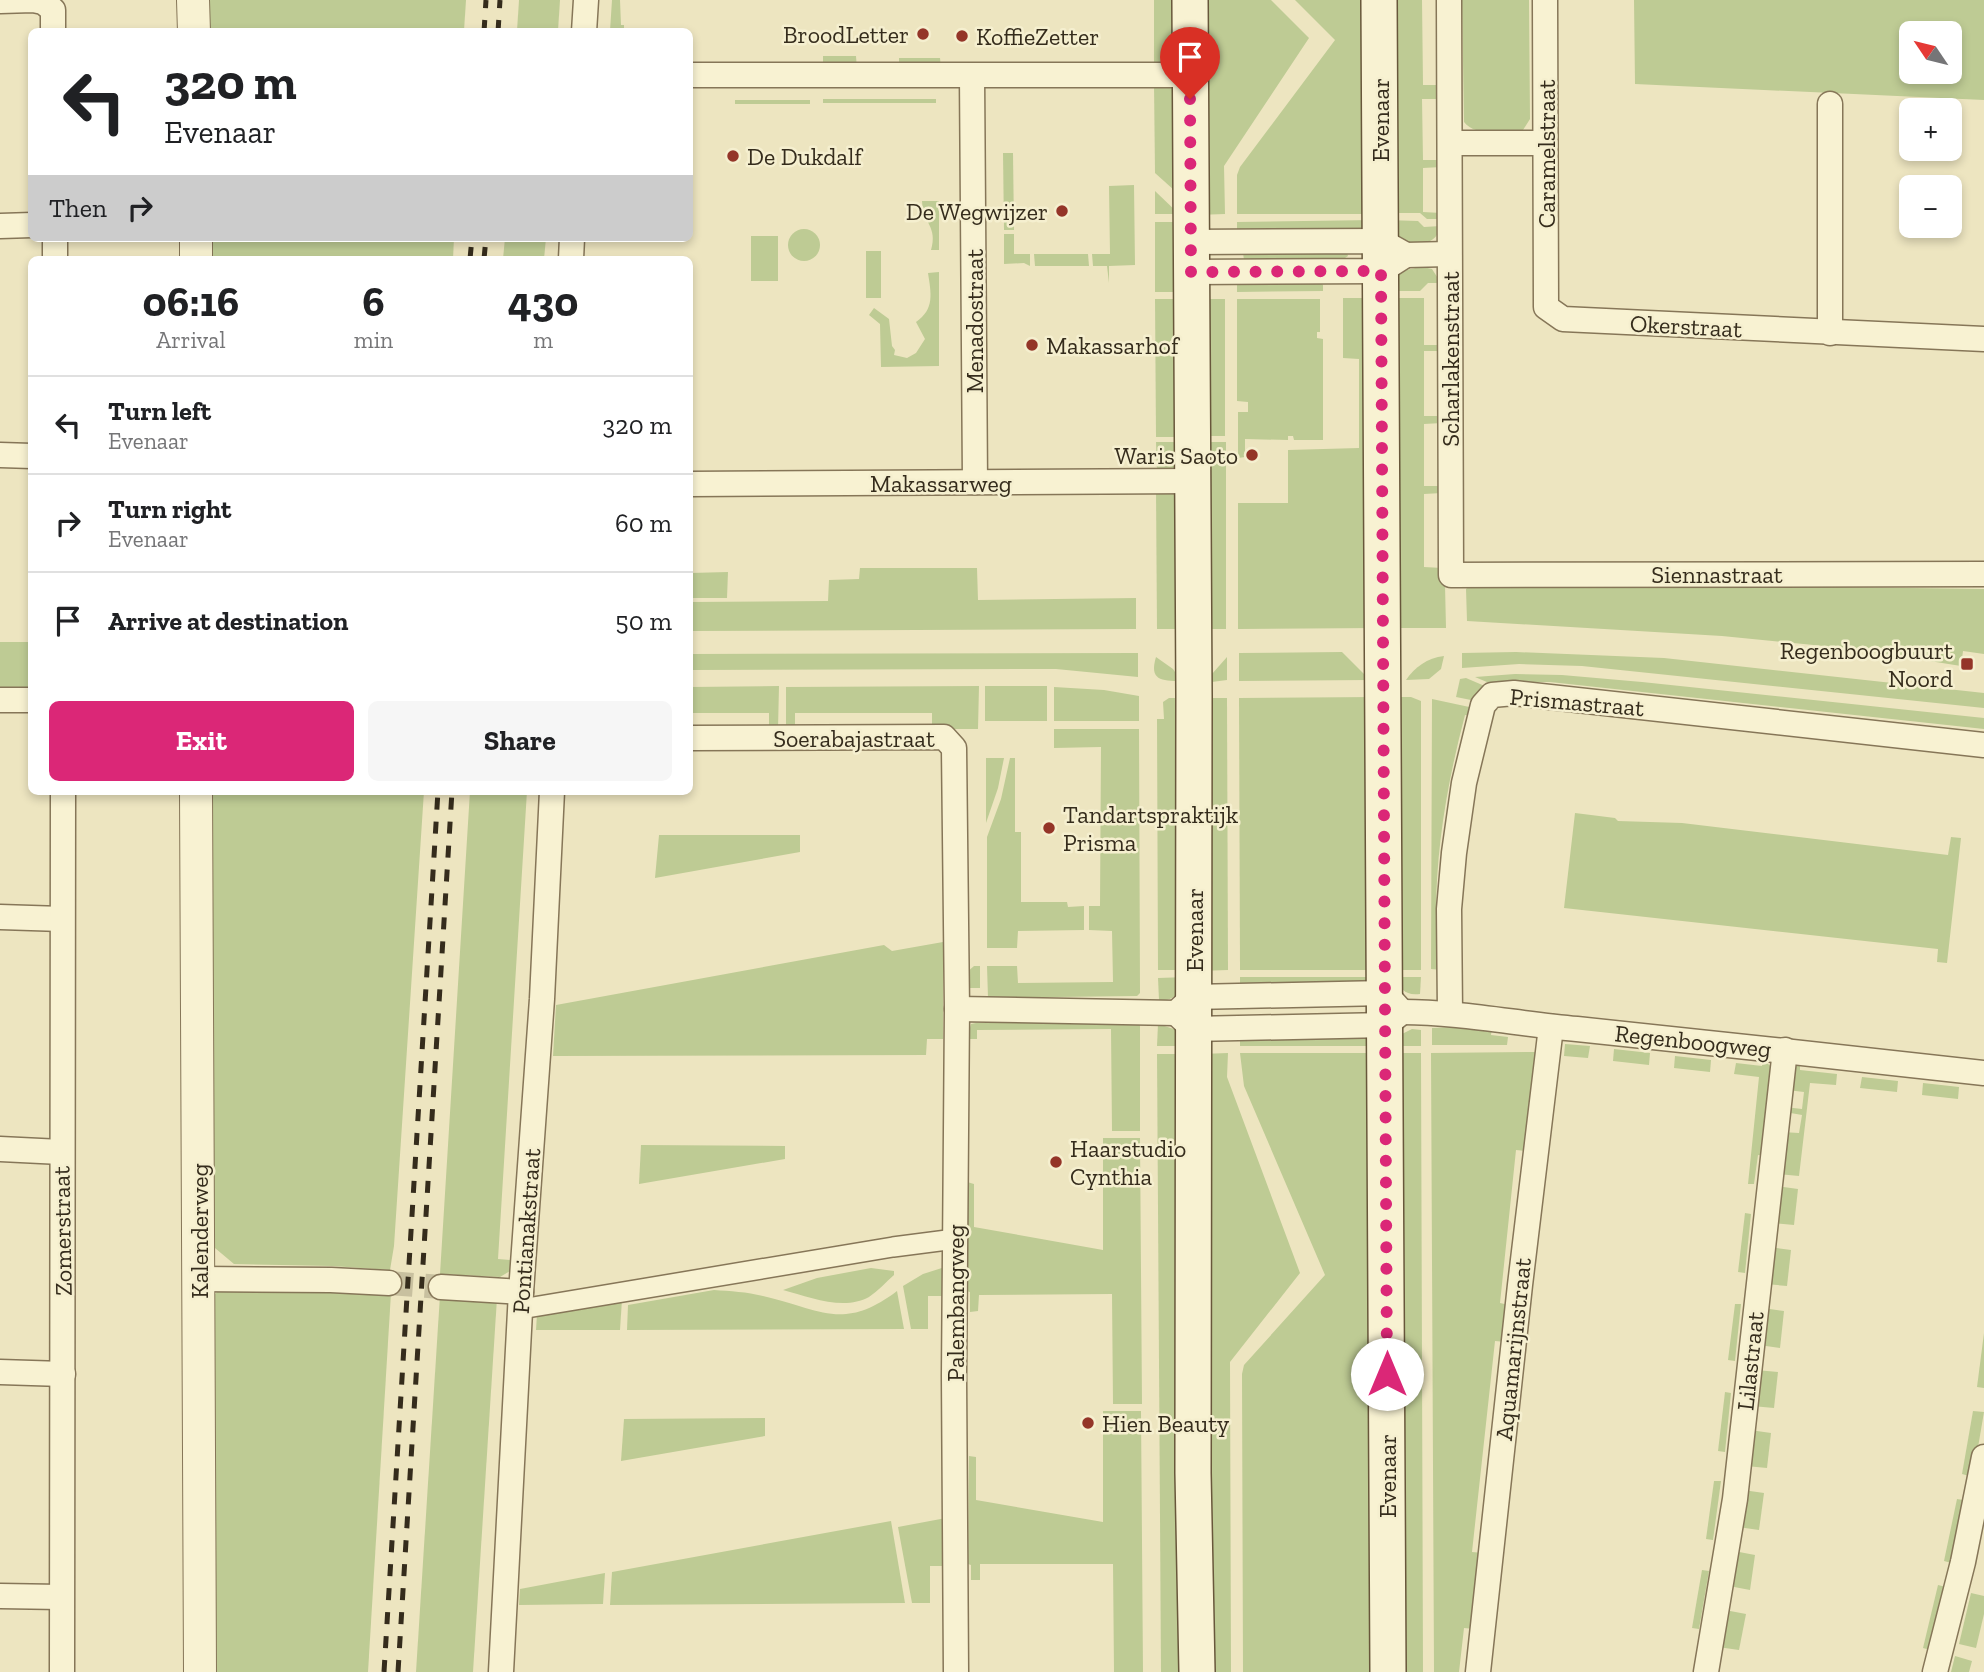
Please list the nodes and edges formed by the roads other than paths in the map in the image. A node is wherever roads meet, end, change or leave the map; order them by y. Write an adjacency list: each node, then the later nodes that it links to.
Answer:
1 (193, 0): 9 (street)
2 (586, 0): 10 (street)
3 (1190, 0): 12 (main road, Evenaar)
4 (1379, 0): 20 (main road, Evenaar)
5 (1449, 0): 15 (street, Scharlakenstraat)
6 (1545, 0): 16 (street, Caramelstraat)
7 (0, 1): 8 (street)
8 (53, 21)
9 (194, 28)
10 (584, 28)
11 (693, 75): 13 (street)
12 (1189, 75): 13 (street); 21 (main road, Evenaar)
13 (972, 76): 28 (street, Menadostraat)
14 (1830, 104): 23 (street)
15 (1451, 143): 16 (street); 19 (street, Scharlakenstraat)
16 (1545, 143): 22 (street, Caramelstraat)
17 (28, 225): 18 (street)
18 (0, 226)
19 (1449, 254): 20 (street); 31 (street, Scharlakenstraat)
20 (1390, 256): 21 (street); 43 (main road, Evenaar)
21 (1191, 257): 27 (main road, Evenaar)
22 (1546, 307): 23 (street, Okerstraat)
23 (1830, 333): 24 (street, Okerstraat)
24 (1984, 339)
25 (0, 456): 26 (street)
26 (28, 456)
27 (1192, 481): 28 (street, Makassarweg); 44 (main road, Evenaar)
28 (975, 482): 29 (street, Makassarweg)
29 (693, 484)
30 (1984, 574): 31 (street, Siennastraat)
31 (1451, 575)
32 (0, 700): 33 (street)
33 (28, 700)
34 (693, 738): 41 (street, Soerabajastraat)
35 (1984, 745): 45 (street, Prismastraat)
36 (63, 795): 40 (street, Zomerstraat)
37 (196, 795): 52 (street, Kalenderweg)
38 (552, 795): 55 (street, Pontianakstraat)
39 (0, 917): 40 (street)
40 (62, 919): 50 (street, Zomerstraat)
41 (955, 934): 42 (street, Palembangweg)
42 (957, 1009): 44 (street, Regenboogweg); 51 (street, Palembangweg)
43 (1391, 1010): 44 (street, Regenboogweg); 45 (street, Regenboogweg); 66 (main road, Evenaar)
44 (1188, 1013): 65 (main road, Evenaar)
45 (1450, 1013): 46 (street, Regenboogweg)
46 (1551, 1027): 47 (street, Regenboogweg); 67 (street, Aquamarijnstraat)
47 (1785, 1050): 48 (street, Regenboogweg); 68 (street, Lilastraat)
48 (1984, 1073)
49 (0, 1149): 50 (street)
50 (61, 1152): 57 (street, Zomerstraat)
51 (955, 1239): 55 (street); 64 (street, Palembangweg)
52 (199, 1279): 53 (street); 62 (street, Kalenderweg)
53 (389, 1283)
54 (441, 1287): 55 (street)
55 (521, 1300): 63 (street, Pontianakstraat)
56 (0, 1372): 57 (street)
57 (63, 1374): 60 (street, Zomerstraat)
58 (1984, 1457): 69 (street)
59 (0, 1596): 60 (street)
60 (61, 1597): 61 (street, Zomerstraat)
61 (62, 1672)
62 (200, 1672)
63 (501, 1672)
64 (956, 1672)
65 (1197, 1672)
66 (1388, 1672)
67 (1478, 1672)
68 (1706, 1672)
69 (1936, 1672)

